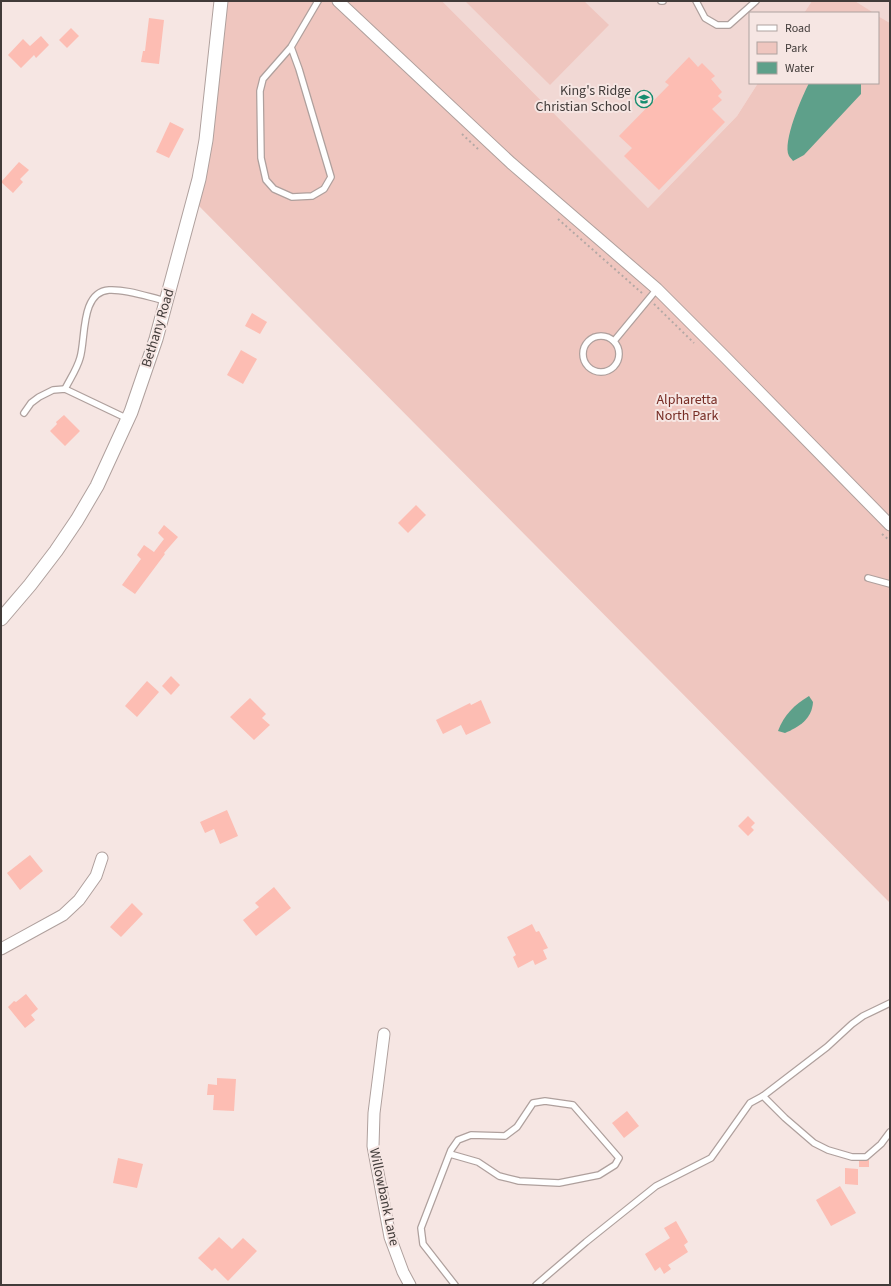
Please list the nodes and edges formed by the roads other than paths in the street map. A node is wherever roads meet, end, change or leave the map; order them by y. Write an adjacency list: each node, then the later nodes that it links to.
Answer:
1 (221, 1): 8 (street, Bethany Road)
2 (318, 1): 6 (lane)
3 (338, 1): 7 (street)
4 (696, 1): 5 (lane)
5 (756, 1)
6 (291, 47): 6 (lane)
7 (657, 289): 9 (lane); 13 (street)
8 (167, 301): 10 (lane); 12 (street, Bethany Road)
9 (614, 341): 9 (lane)
10 (65, 389): 11 (lane); 12 (lane)
11 (24, 413)
12 (128, 419): 16 (street, Bethany Road)
13 (890, 525)
14 (868, 578): 15 (lane)
15 (890, 584)
16 (1, 619)
17 (102, 858): 18 (street)
18 (1, 949)
19 (890, 1003): 21 (lane)
20 (384, 1034): 24 (street, Willowbank Lane)
21 (763, 1096): 22 (lane); 26 (lane)
22 (890, 1132)
23 (450, 1154): 23 (lane); 25 (lane)
24 (410, 1285)
25 (455, 1285)
26 (536, 1285)

